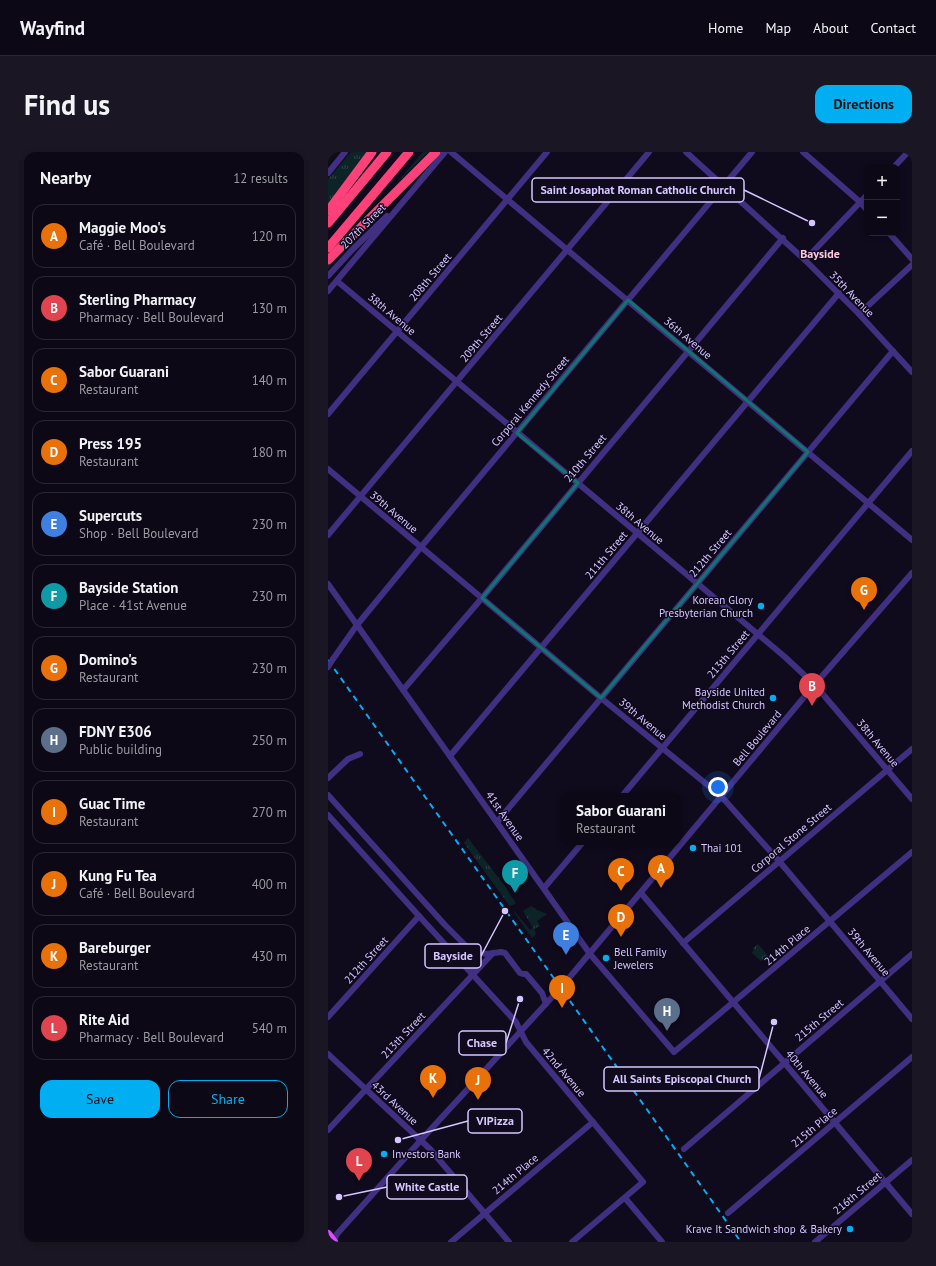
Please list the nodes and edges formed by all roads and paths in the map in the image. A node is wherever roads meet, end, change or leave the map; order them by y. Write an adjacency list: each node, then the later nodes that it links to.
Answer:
1 (345, 152): 15 (street)
2 (372, 152): 22 (highway)
3 (387, 152): 23 (highway)
4 (409, 152): 26 (highway)
5 (436, 152): 29 (highway)
6 (445, 152): 17 (street)
7 (451, 152): 19 (street, 36th Avenue)
8 (547, 152): 19 (street, 208th Street)
9 (649, 152): 27 (street, 209th Street)
10 (686, 152): 16 (street, 35th Avenue)
11 (752, 152): 16 (street, Corporal Kennedy Street)
12 (804, 152): 20 (street)
13 (908, 152): 14 (street)
14 (897, 164)
15 (328, 173)
16 (724, 185): 25 (street, 35th Avenue); 36 (street, Corporal Kennedy Street)
17 (413, 191): 32 (street, 207th Street); 33 (street)
18 (864, 198): 20 (street)
19 (507, 200): 27 (street, 36th Avenue); 38 (street, 208th Street)
20 (860, 202): 21 (street); 30 (street)
21 (864, 207)
22 (328, 211)
23 (328, 223)
24 (891, 236): 28 (street)
25 (783, 238): 30 (street, 35th Avenue); 39 (street, 210th Street)
26 (328, 248)
27 (568, 250): 36 (street, 36th Avenue); 42 (street, 209th Street)
28 (912, 259)
29 (328, 260)
30 (805, 260): 35 (street, 35th Avenue)
31 (912, 265): 37 (street)
32 (328, 276)
33 (337, 281): 34 (street); 38 (street, 38th Avenue)
34 (328, 291)
35 (839, 293): 37 (street, 35th Avenue); 43 (street, 211th Street)
36 (628, 300): 39 (street, 36th Avenue); 45 (street, Corporal Kennedy Street)
37 (859, 314): 40 (street, 35th Avenue)
38 (397, 332): 42 (street, 38th Avenue); 44 (street, 208th Street)
39 (688, 351): 43 (street, 36th Avenue); 49 (street, 210th Street)
40 (893, 351): 41 (street, 35th Avenue); 47 (street, 212th Street)
41 (912, 372)
42 (457, 382): 45 (street, 38th Avenue); 50 (street, 209th Street)
43 (748, 401): 47 (street, 36th Avenue); 52 (street, 211th Street)
44 (328, 414)
45 (517, 432): 49 (street, 38th Avenue); 55 (street, Corporal Kennedy Street)
46 (912, 451): 51 (street, 213th Street)
47 (808, 452): 51 (street, 36th Avenue); 58 (street, 212th Street)
48 (328, 469): 50 (street, 39th Avenue)
49 (578, 483): 52 (street, 38th Avenue); 59 (street, 210th Street)
50 (361, 497): 53 (street, 209th Street); 55 (street, 39th Avenue)
51 (868, 502): 54 (street, 36th Avenue); 61 (street, 213th Street)
52 (637, 533): 58 (street, 38th Avenue); 62 (street, 211th Street)
53 (328, 535)
54 (912, 540)
55 (421, 547): 59 (street, 39th Avenue); 60 (street, Corporal Kennedy Street)
56 (912, 573): 64 (street, Bell Boulevard)
57 (328, 584): 60 (street, 41st Avenue)
58 (698, 584): 61 (street, 38th Avenue); 66 (street, 212th Street)
59 (482, 598): 62 (street, 39th Avenue); 65 (street, 210th Street)
60 (356, 625): 63 (street, Corporal Kennedy Street, bridge); 65 (street, 41st Avenue)
61 (758, 634): 64 (street, 38th Avenue); 67 (street, 213th Street)
62 (541, 648): 66 (street, 39th Avenue); 70 (street, 211th Street)
63 (328, 667)
64 (815, 685): 71 (street, 38th Avenue); 75 (street, Bell Boulevard)
65 (403, 690): 70 (street, 41st Avenue)
66 (601, 698): 67 (street, 39th Avenue); 78 (street, 212th Street)
67 (662, 748): 73 (street, 213th Street); 75 (street, 39th Avenue)
68 (912, 749): 71 (street, Corporal Stone Street)
69 (360, 754): 72 (street)
70 (450, 756): 78 (street, 41st Avenue)
71 (887, 770): 76 (street, 38th Avenue); 84 (street, Corporal Stone Street)
72 (328, 778)
73 (624, 793)
74 (328, 795): 83 (street)
75 (720, 796): 79 (street, Bell Boulevard); 84 (street, 39th Avenue)
76 (912, 799)
77 (328, 815): 85 (street, 42nd Avenue)
78 (497, 822): 86 (street, 41st Avenue)
79 (681, 844)
80 (580, 845): 86 (street)
81 (680, 845): 87 (street, Bell Boulevard)
82 (912, 852): 89 (street, 214th Place)
83 (388, 861): 85 (street); 91 (street)
84 (779, 862): 89 (street, 39th Avenue); 90 (street, Corporal Stone Street)
85 (378, 871): 88 (street, 42nd Avenue)
86 (544, 888): 93 (street, 41st Avenue)
87 (641, 893): 90 (street, 40th Avenue); 93 (street, Bell Boulevard)
88 (419, 916): 95 (street, 42nd Avenue); 99 (street, 212th Street)
89 (830, 922): 96 (street, 39th Avenue); 97 (street, 214th Place)
90 (683, 943): 97 (street, 40th Avenue)
91 (471, 951): 92 (street); 95 (street)
92 (493, 952): 95 (street, 213th Street); 98 (street)
93 (590, 954): 98 (street, Bell Boulevard, bridge); 102 (street, 41st Avenue)
94 (912, 954): 96 (street, 215th Street)
95 (473, 974): 101 (street, 42nd Avenue); 106 (street, 213th Street)
96 (880, 981): 100 (street, 39th Avenue); 105 (street, 215th Street)
97 (734, 1003): 102 (street, 214th Place); 105 (street, 40th Avenue)
98 (546, 1004): 101 (street, Bell Boulevard)
99 (328, 1017)
100 (912, 1018)
101 (521, 1032): 107 (street, 42nd Avenue); 110 (street, Bell Boulevard)
102 (674, 1052)
103 (328, 1054): 106 (street, 43rd Avenue)
104 (912, 1057): 108 (street, 215th Place)
105 (784, 1063): 108 (street, 40th Avenue); 111 (street, 215th Street)
106 (366, 1090): 109 (street, 213th Street); 110 (street, 43rd Avenue)
107 (593, 1122): 114 (street, 42nd Avenue); 115 (street, 214th Place)
108 (835, 1123): 113 (street, 40th Avenue); 116 (street, 215th Place)
109 (328, 1130)
110 (421, 1140): 115 (street, 43rd Avenue); 118 (street, Bell Boulevard)
111 (684, 1149)
112 (912, 1160): 113 (street, 216th Street)
113 (886, 1182): 117 (street, 40th Avenue); 123 (street, 216th Street)
114 (625, 1198): 121 (street); 122 (street)
115 (485, 1213): 119 (street, 214th Place); 120 (street, 43rd Avenue)
116 (728, 1213)
117 (912, 1214)
118 (332, 1240)
119 (451, 1242)
120 (509, 1242)
121 (572, 1242)
122 (662, 1242)
123 (815, 1242)

